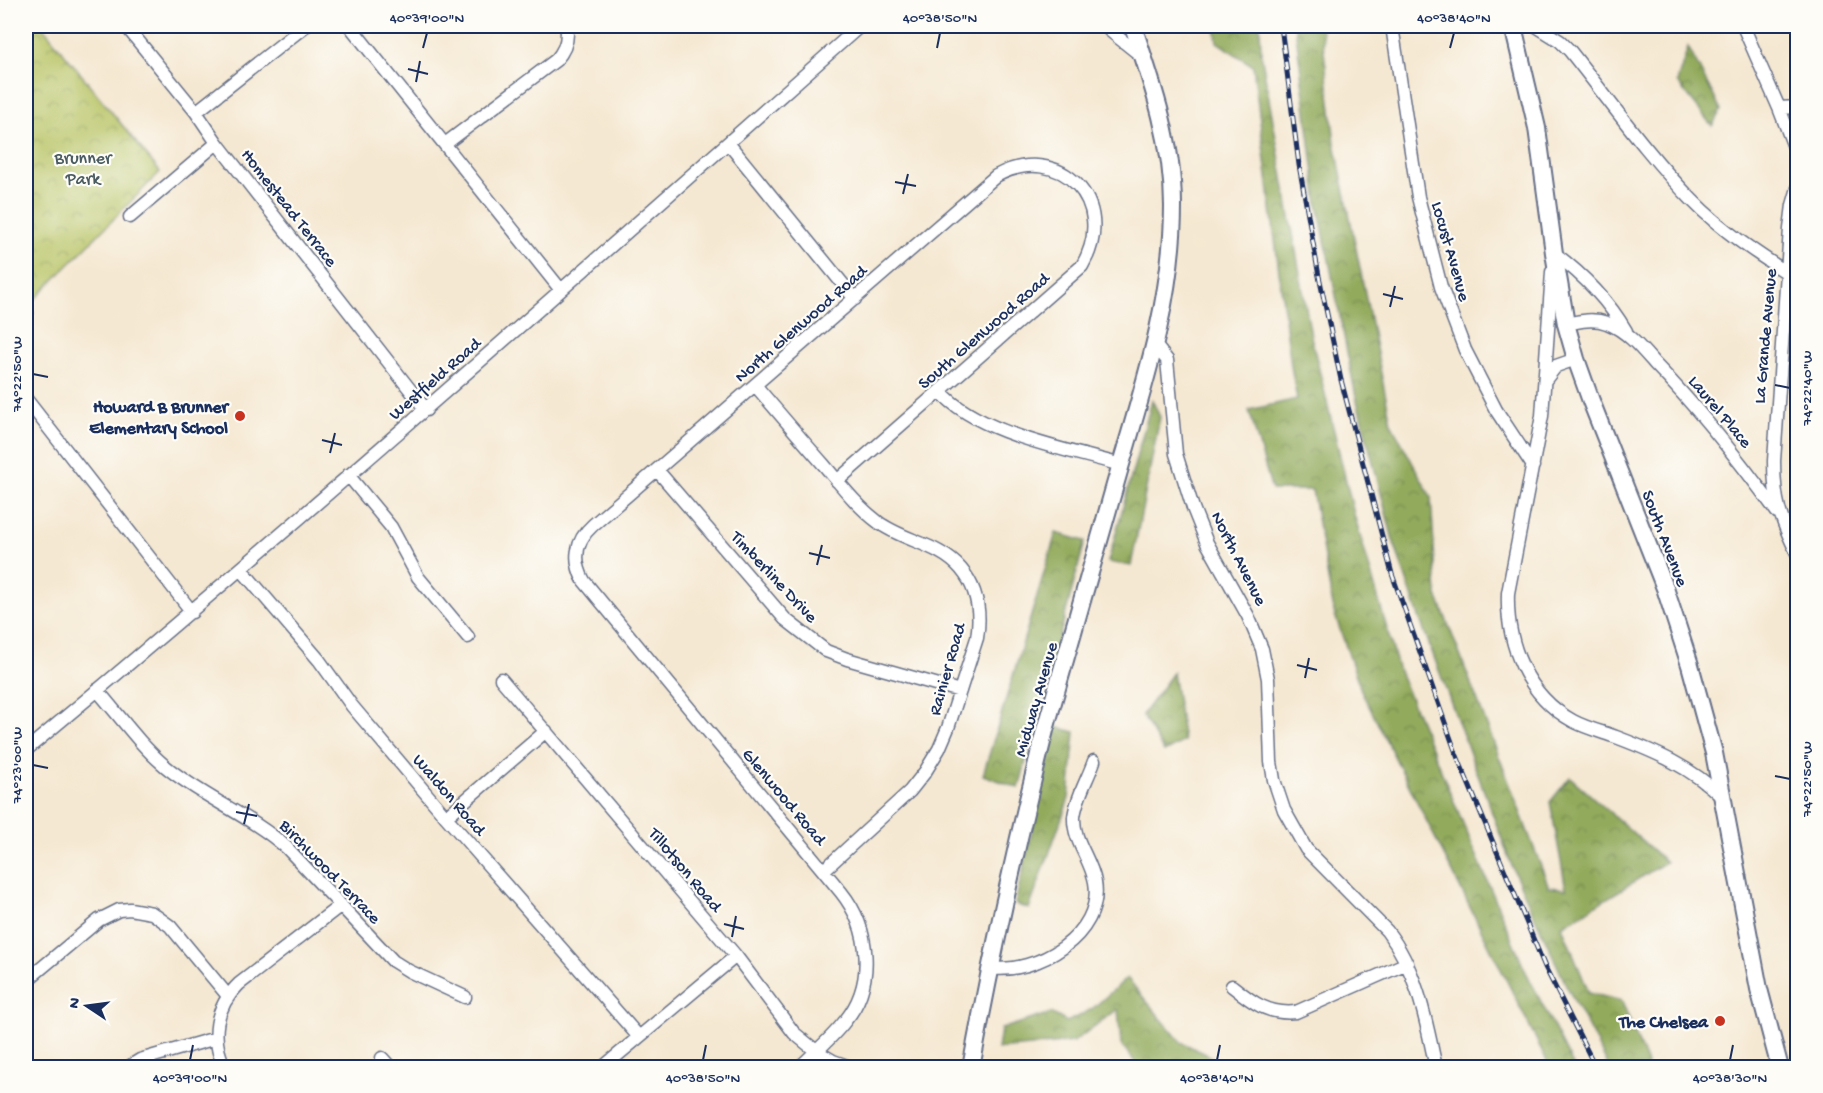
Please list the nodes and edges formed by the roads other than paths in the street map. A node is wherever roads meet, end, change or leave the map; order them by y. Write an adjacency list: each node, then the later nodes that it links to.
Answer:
1 (126, 26): 15 (street, Homestead Terrace)
2 (305, 26): 15 (street)
3 (350, 26): 18 (street)
4 (566, 26): 18 (street)
5 (860, 26): 17 (street, Westfield Road)
6 (1104, 26): 12 (street)
7 (1132, 26): 12 (main road)
8 (1392, 26): 37 (street, Locust Avenue)
9 (1513, 26): 23 (main road, South Avenue)
10 (1536, 26): 24 (street)
11 (1743, 26): 14 (street)
12 (1144, 58): 29 (main road)
13 (1797, 107): 14 (street)
14 (1779, 108): 19 (street)
15 (196, 112): 16 (street, Homestead Terrace)
16 (217, 143): 22 (street); 35 (street, Homestead Terrace)
17 (728, 143): 25 (street, Westfield Road); 26 (street)
18 (445, 144): 25 (street)
19 (1797, 157)
20 (1075, 182): 26 (street, North Glenwood Road); 33 (street, South Glenwood Road)
21 (1797, 188): 24 (street, La Grande Avenue)
22 (130, 217)
23 (1554, 253): 27 (main road, South Avenue); 28 (street, Laurel Place); 31 (street)
24 (1793, 277): 41 (street, La Grande Avenue)
25 (561, 290): 35 (street, Westfield Road)
26 (855, 299): 32 (street, North Glenwood Road)
27 (1566, 324): 28 (street, Laurel Place); 30 (main road, South Avenue)
28 (1628, 335): 41 (street, Laurel Place)
29 (1155, 345): 36 (main road, Midway Avenue); 58 (street, North Avenue)
30 (1576, 359): 31 (street); 53 (main road, South Avenue)
31 (1545, 380): 37 (street)
32 (755, 385): 38 (street, North Glenwood Road); 40 (street, Rainier Road)
33 (940, 391): 36 (street); 40 (street, South Glenwood Road)
34 (26, 399): 45 (street)
35 (426, 410): 39 (street, Westfield Road)
36 (1121, 465): 59 (main road, Midway Avenue)
37 (1533, 466): 53 (street)
38 (657, 470): 43 (street, North Glenwood Road); 49 (street, Timberline Drive)
39 (348, 475): 44 (street, Westfield Road); 46 (street)
40 (837, 481): 49 (street, Rainier Road)
41 (1779, 516): 42 (street, La Grande Avenue)
42 (1797, 555)
43 (577, 561): 55 (street, Glenwood Road)
44 (241, 569): 45 (street, Westfield Road); 54 (street, Waldon Road)
45 (192, 612): 48 (street, Westfield Road)
46 (468, 637)
47 (501, 679): 50 (street, Tillotson Road)
48 (97, 690): 51 (street, Westfield Road); 56 (street, Birchwood Terrace)
49 (960, 691): 55 (street, Rainier Road)
50 (546, 731): 54 (street); 57 (street, Tillotson Road)
51 (26, 750)
52 (1095, 761): 59 (street)
53 (1723, 798): 76 (main road, South Avenue)
54 (446, 817): 64 (street, Waldon Road)
55 (824, 870): 66 (street, Glenwood Road)
56 (340, 905): 62 (street); 63 (street, Birchwood Terrace)
57 (736, 956): 64 (street); 66 (street, Tillotson Road)
58 (1407, 963): 61 (street); 75 (street, North Avenue)
59 (990, 968): 74 (main road, Midway Avenue)
60 (26, 981): 62 (street)
61 (1232, 986)
62 (228, 996): 65 (street)
63 (465, 997)
64 (639, 1037): 71 (street)
65 (216, 1038): 68 (street); 69 (street)
66 (816, 1051): 72 (street, Glenwood Road); 73 (street, Tillotson Road)
67 (382, 1058): 70 (street)
68 (127, 1068)
69 (225, 1068)
70 (391, 1068)
71 (602, 1068)
72 (799, 1068)
73 (853, 1068)
74 (971, 1068)
75 (1436, 1068)
76 (1780, 1068)

